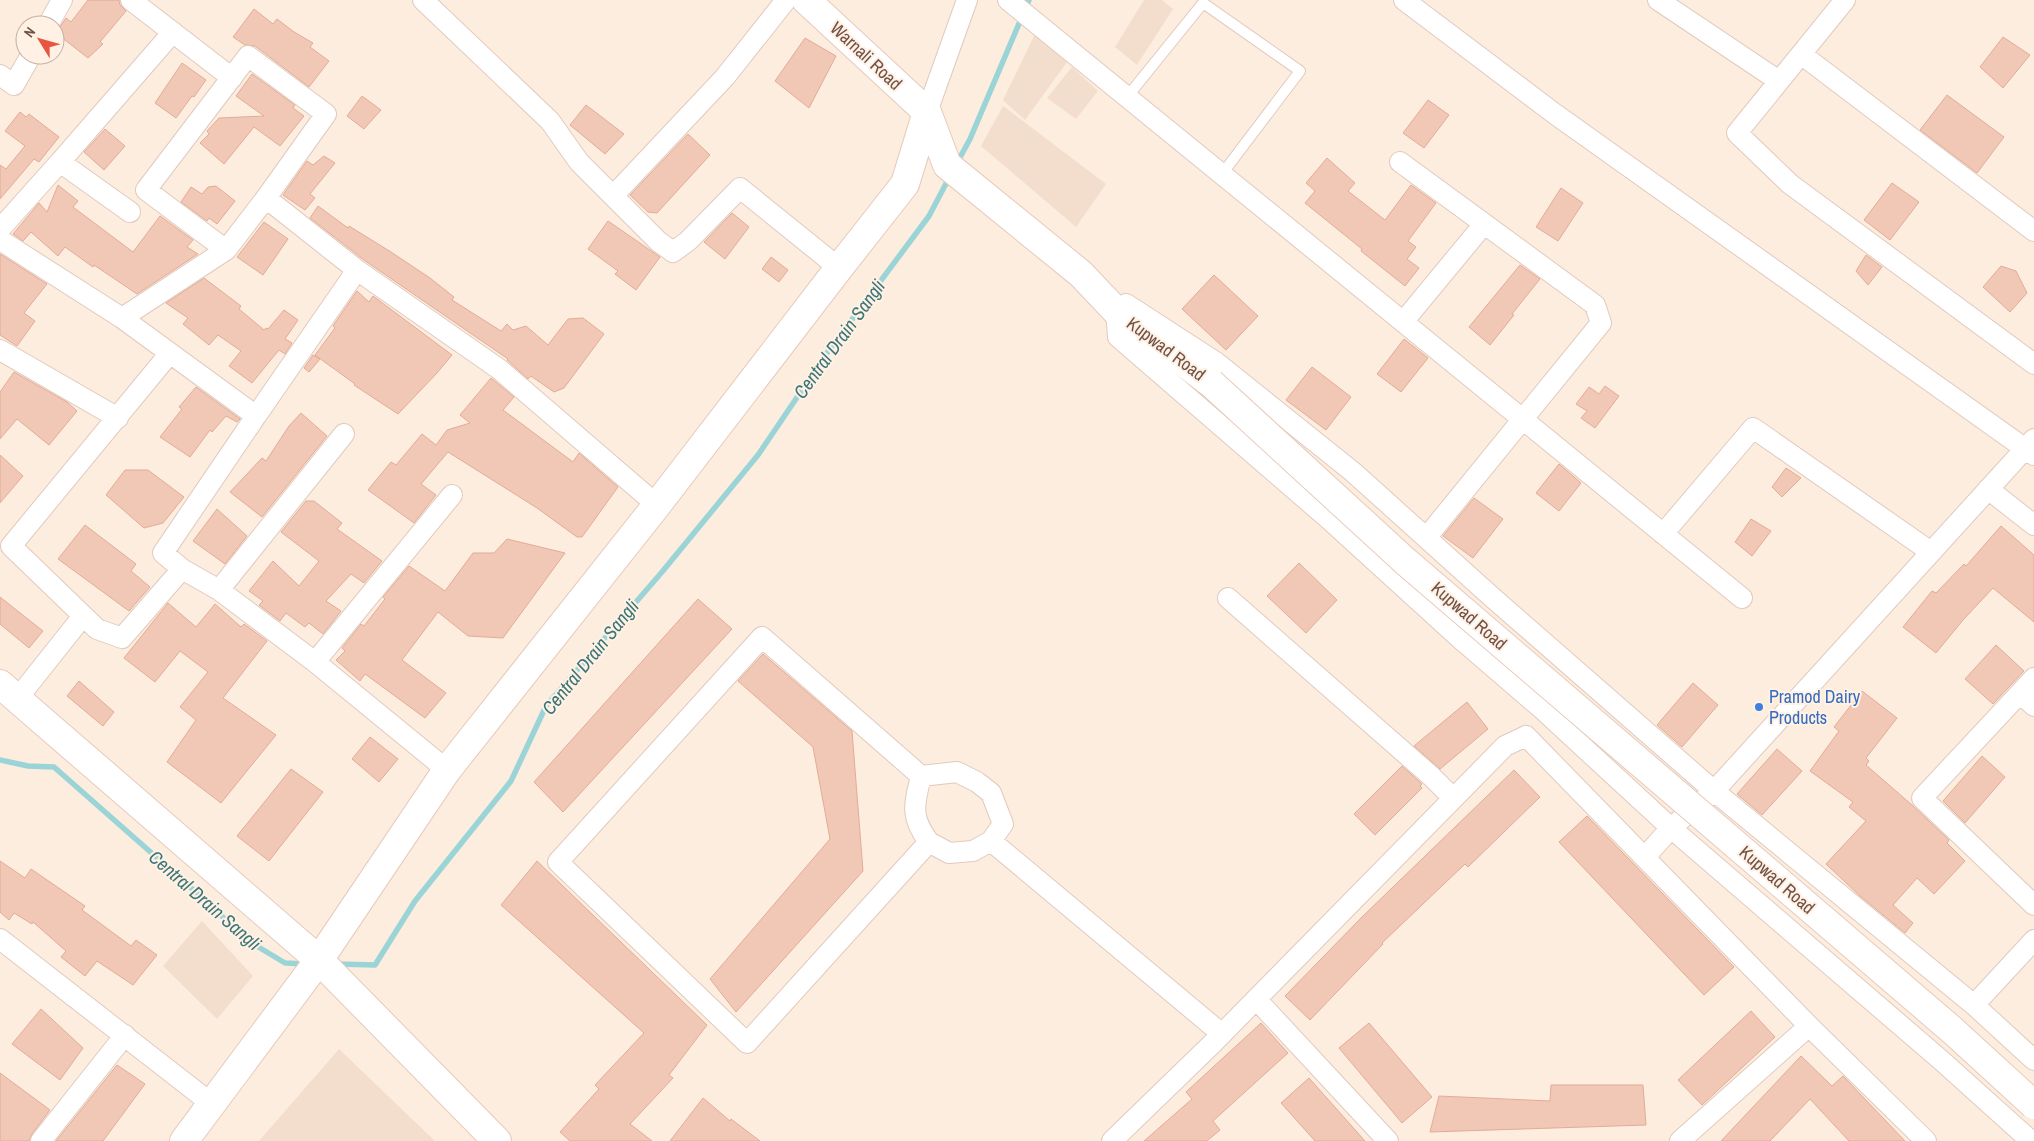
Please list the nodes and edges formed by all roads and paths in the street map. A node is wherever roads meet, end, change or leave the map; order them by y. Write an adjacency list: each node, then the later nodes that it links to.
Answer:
1 (62, 0): 11 (street)
2 (131, 0): 12 (street)
3 (423, 0): 23 (street)
4 (786, 0): 23 (street)
5 (806, 0): 19 (main road, Warnali Road)
6 (967, 0): 19 (street)
7 (1008, 0): 18 (street)
8 (1404, 0): 44 (street)
9 (1658, 0): 17 (street)
10 (1845, 0): 13 (street)
11 (54, 15)
12 (173, 32): 16 (street); 20 (street)
13 (1801, 54): 17 (street); 28 (street)
14 (25, 65): 15 (street)
15 (0, 75)
16 (232, 78): 24 (street); 30 (street)
17 (1779, 81): 39 (street)
18 (1127, 97): 22 (street); 22 (lane)
19 (926, 112): 31 (main road); 33 (main road, Kupwad Road)
20 (60, 162): 25 (street); 27 (street)
21 (1400, 162): 26 (street)
22 (1222, 174): 36 (street)
23 (613, 196): 31 (street)
24 (266, 198): 30 (street); 32 (street)
25 (130, 212)
26 (1484, 224): 36 (street); 42 (street)
27 (0, 229)
28 (2034, 231)
29 (0, 240): 35 (street)
30 (226, 250): 35 (street)
31 (838, 268): 47 (main road)
32 (356, 270): 40 (street); 47 (street)
33 (1081, 274): 34 (main road, Kupwad Road); 50 (street)
34 (1116, 311): 62 (street); 83 (main road, Kupwad Road, bridge)
35 (122, 318): 38 (street)
36 (1403, 322): 42 (street)
37 (0, 350): 41 (street)
38 (170, 353): 40 (street); 41 (street)
39 (2034, 364)
40 (256, 416): 53 (street)
41 (118, 418): 51 (street)
42 (1522, 419): 49 (street); 50 (street)
43 (344, 434): 54 (street)
44 (2031, 448): 45 (street)
45 (1988, 490): 48 (street); 52 (street)
46 (452, 495): 58 (street)
47 (657, 505): 64 (main road)
48 (2034, 525)
49 (1663, 534): 52 (street); 56 (street)
50 (1426, 538): 66 (street)
51 (6, 542): 57 (street)
52 (1932, 552): 66 (street)
53 (182, 569): 54 (street); 57 (street)
54 (219, 590): 58 (street)
55 (1228, 598): 67 (street)
56 (1742, 598)
57 (84, 616): 60 (street)
58 (315, 662): 64 (street)
59 (2034, 678): 61 (street)
60 (9, 692): 75 (main road)
61 (2027, 699): 72 (street)
62 (1542, 709): 63 (street); 68 (street)
63 (1526, 736): 67 (street); 71 (street)
64 (447, 770): 75 (main road)
65 (921, 776): 69 (street); 70 (street); 70 (street)
66 (1714, 791): 68 (street); 77 (street)
67 (1453, 798): 76 (street)
68 (1671, 828): 71 (street); 91 (street)
69 (991, 841): 70 (street); 79 (street)
70 (929, 842)
71 (1645, 857): 78 (street)
72 (2034, 905)
73 (0, 938): 80 (street)
74 (2034, 940): 77 (street)
75 (319, 960): 82 (main road); 86 (main road)
76 (1256, 1000): 79 (street); 88 (street)
77 (1974, 1005): 81 (street)
78 (1810, 1026): 89 (street); 90 (street)
79 (1222, 1034): 87 (street)
80 (125, 1035): 82 (street); 84 (street)
81 (2034, 1060)
82 (212, 1104): 85 (main road)
83 (2034, 1105)
84 (42, 1141)
85 (184, 1141)
86 (497, 1141)
87 (1112, 1141)
88 (1388, 1141)
89 (1680, 1141)
90 (1926, 1141)
91 (2031, 1141)

